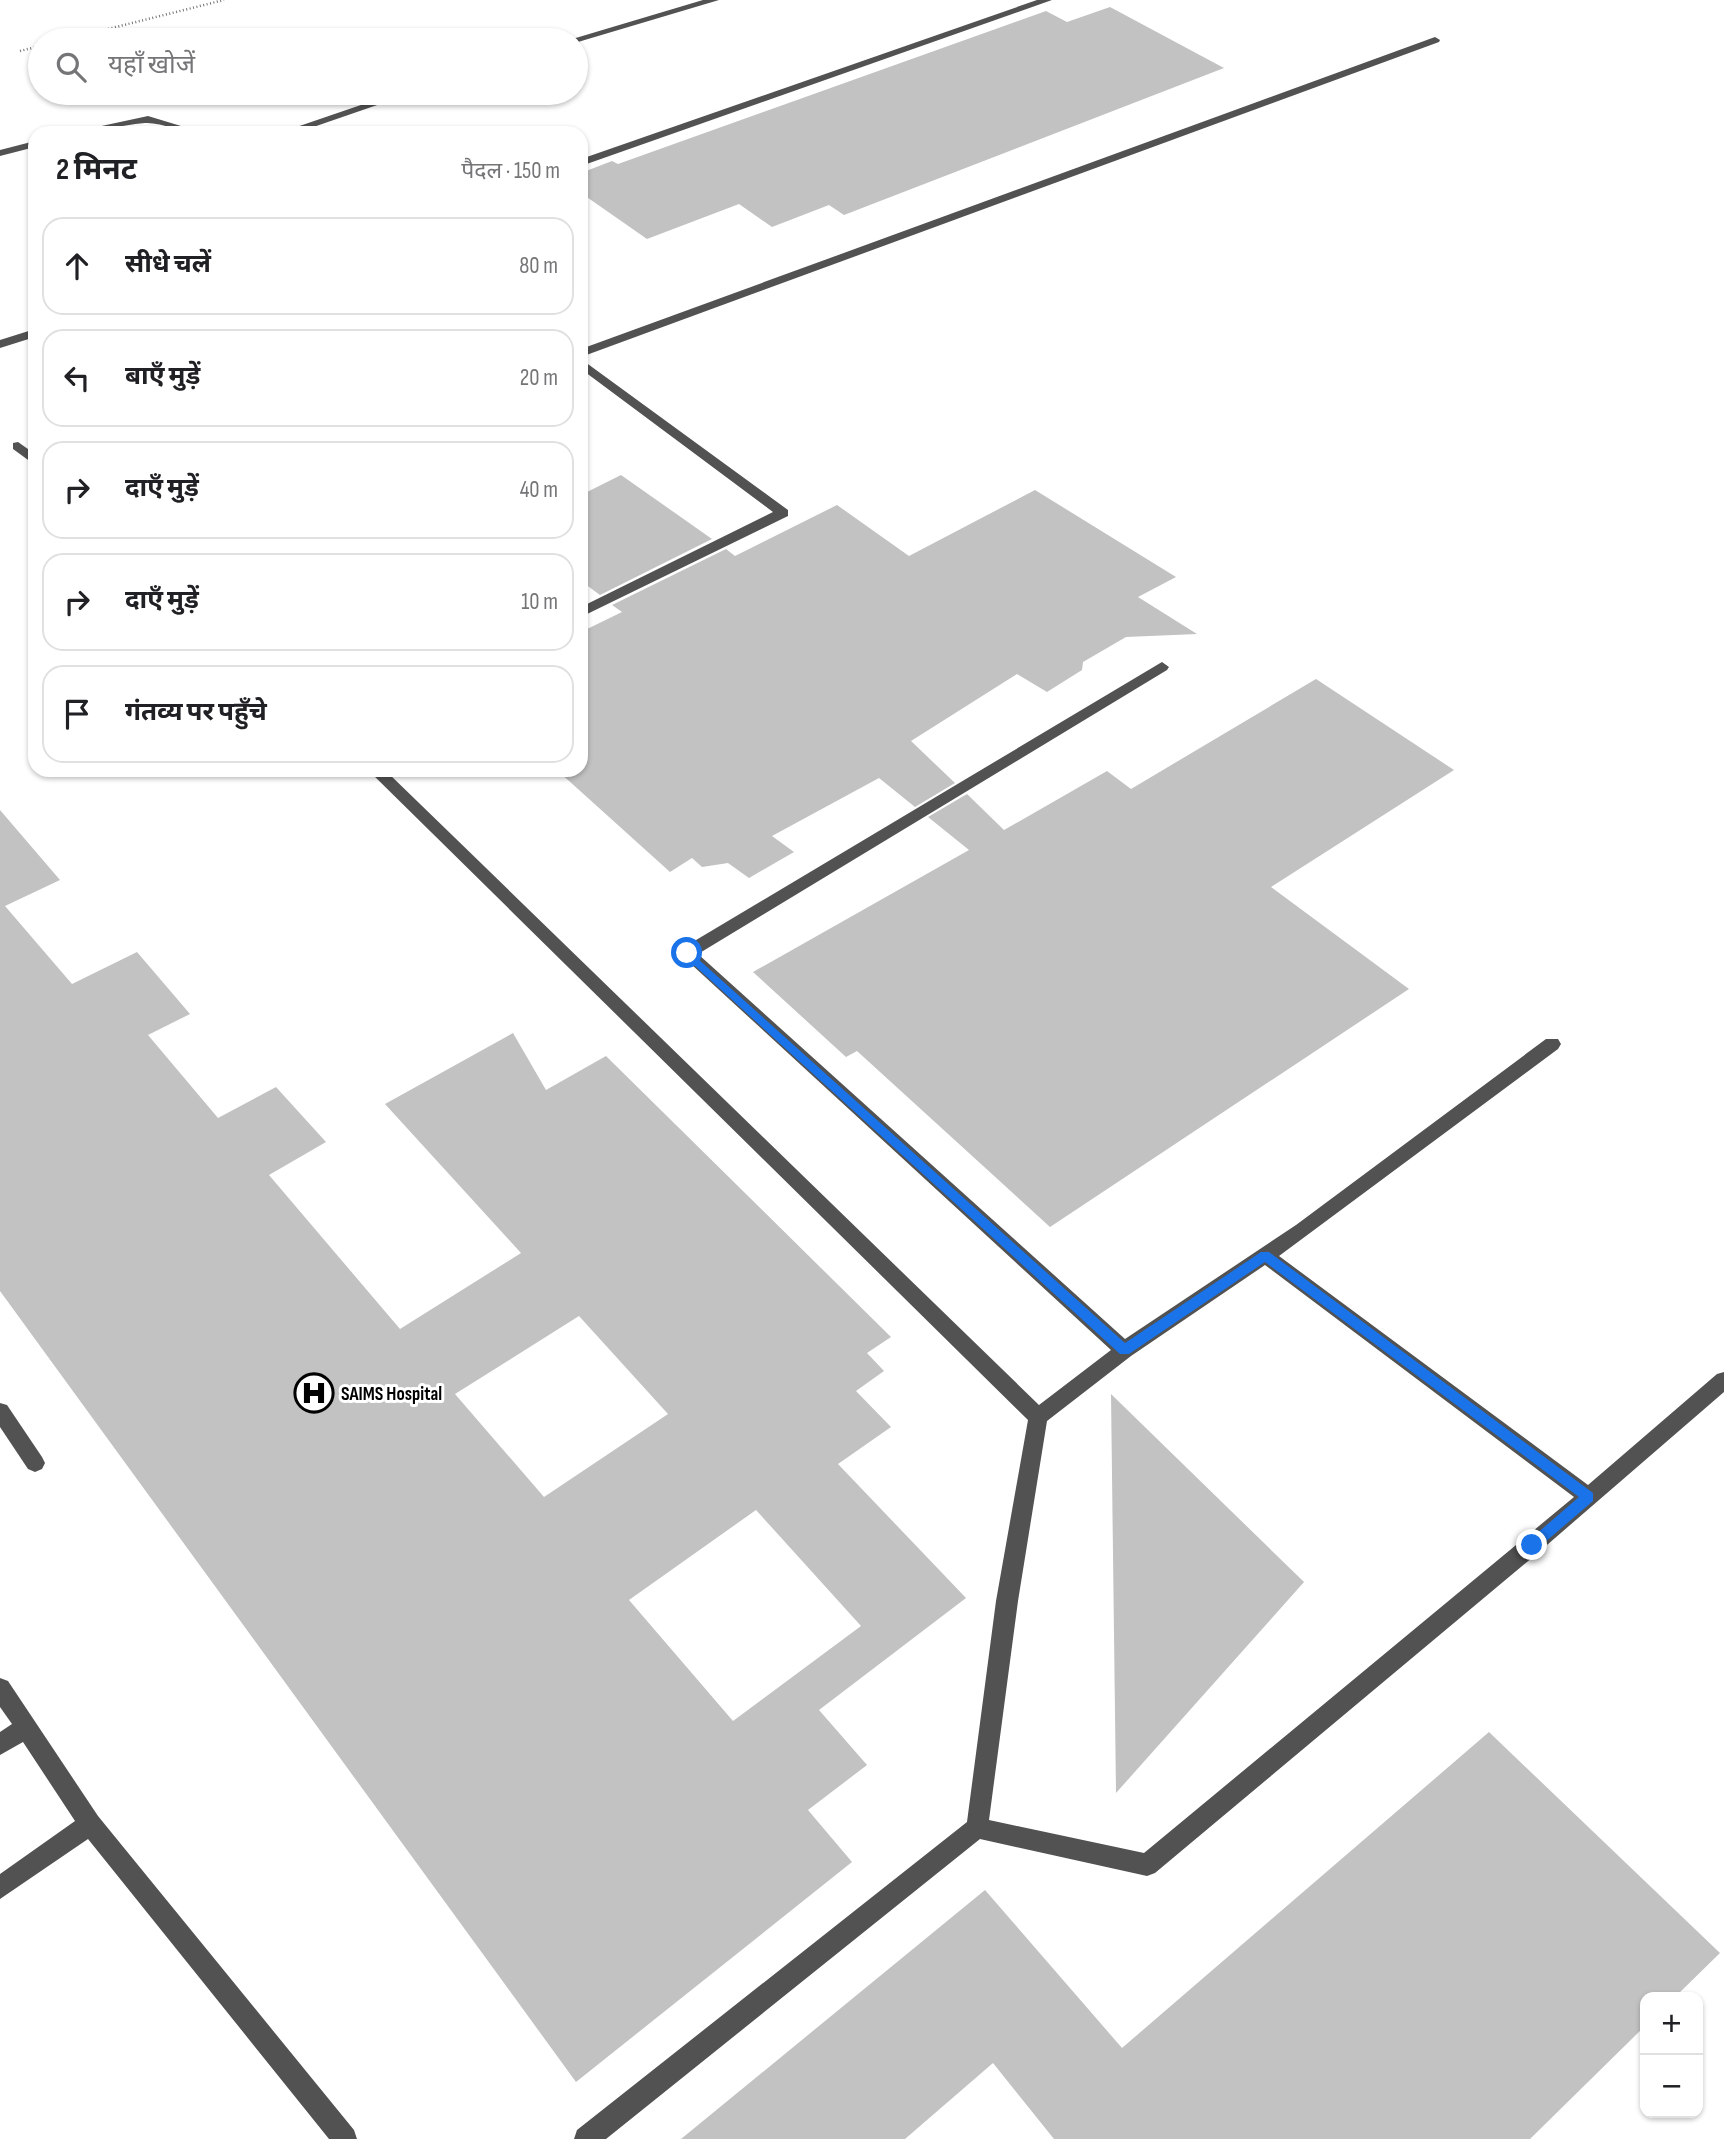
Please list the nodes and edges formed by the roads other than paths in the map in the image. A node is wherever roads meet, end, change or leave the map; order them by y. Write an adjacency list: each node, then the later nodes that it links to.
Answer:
1 (714, 0): 3 (street)
2 (1047, 0): 11 (street)
3 (588, 36)
4 (1436, 40): 14 (street)
5 (370, 105): 8 (street)
6 (112, 126): 7 (street)
7 (173, 126)
8 (306, 126)
9 (28, 146): 10 (street)
10 (0, 153)
11 (588, 161)
12 (28, 336): 13 (street)
13 (0, 344)
14 (588, 351)
15 (588, 368): 18 (street)
16 (18, 446): 17 (street)
17 (28, 455)
18 (588, 610)
19 (1162, 667): 23 (street)
20 (383, 777): 26 (street)
21 (1552, 1044): 22 (street)
22 (1265, 1255): 23 (street); 28 (street)
23 (1124, 1350): 26 (street)
24 (1724, 1380): 28 (street)
25 (0, 1411): 27 (street)
26 (1038, 1417): 33 (street)
27 (35, 1463)
28 (1589, 1497): 33 (street)
29 (0, 1688): 30 (street)
30 (26, 1727): 31 (street); 32 (street)
31 (0, 1745)
32 (90, 1824): 34 (street); 35 (street)
33 (977, 1828): 36 (street)
34 (0, 1888)
35 (345, 2139)
36 (586, 2139)

